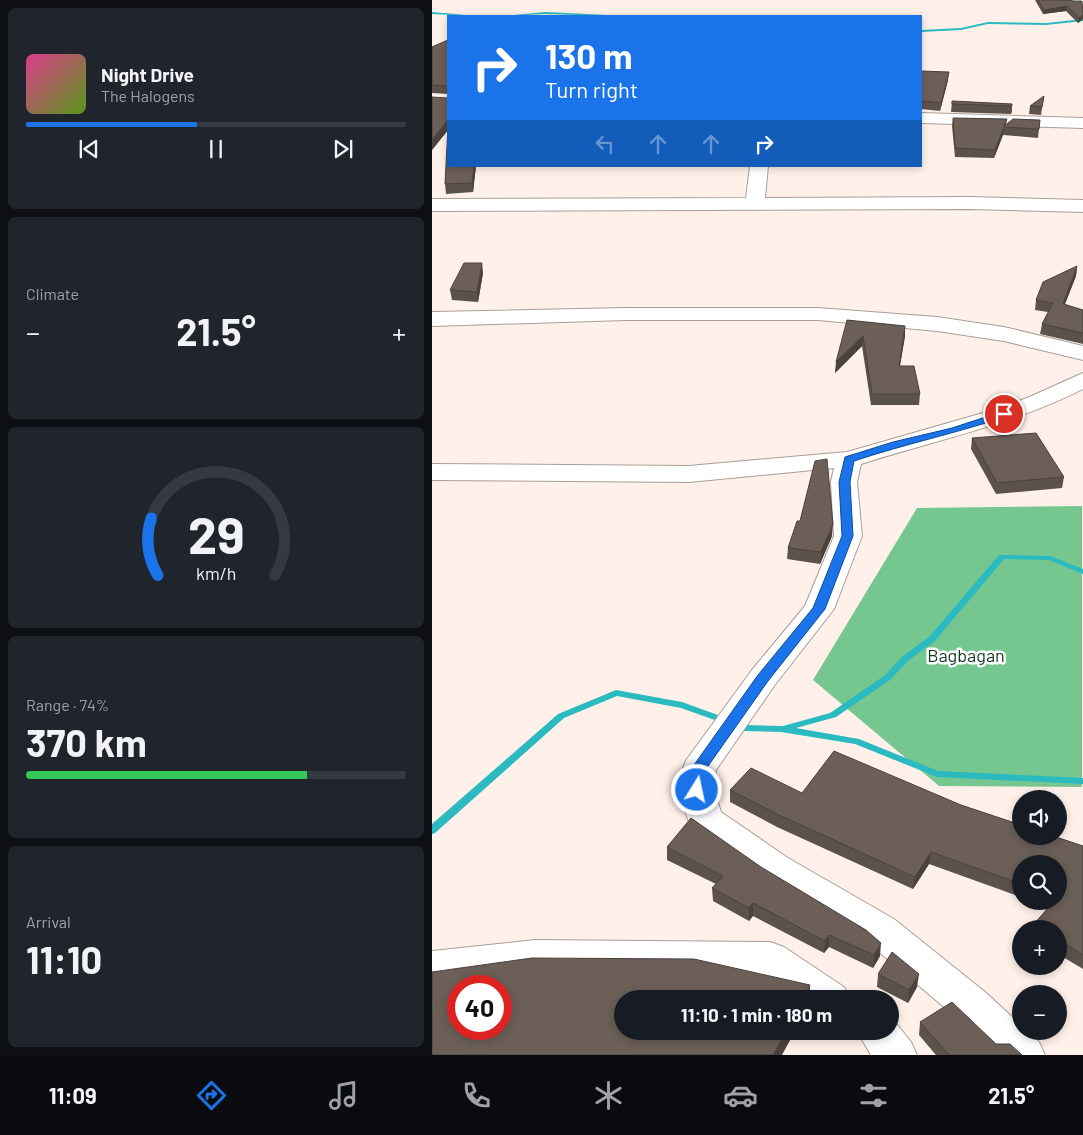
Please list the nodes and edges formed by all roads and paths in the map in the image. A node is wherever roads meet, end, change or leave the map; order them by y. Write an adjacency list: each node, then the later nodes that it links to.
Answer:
1 (1072, 0): 2 (street)
2 (1082, 0)
3 (922, 118): 4 (street)
4 (1082, 123)
5 (758, 167): 6 (street)
6 (755, 203): 7 (street); 8 (street)
7 (432, 205)
8 (1082, 206)
9 (432, 319): 10 (street)
10 (1082, 353)
11 (1082, 380): 12 (street)
12 (849, 459): 13 (street); 18 (street)
13 (432, 472)
14 (432, 968): 15 (street)
15 (816, 990)
16 (885, 1040): 17 (street)
17 (896, 1055)
18 (1024, 1055)

